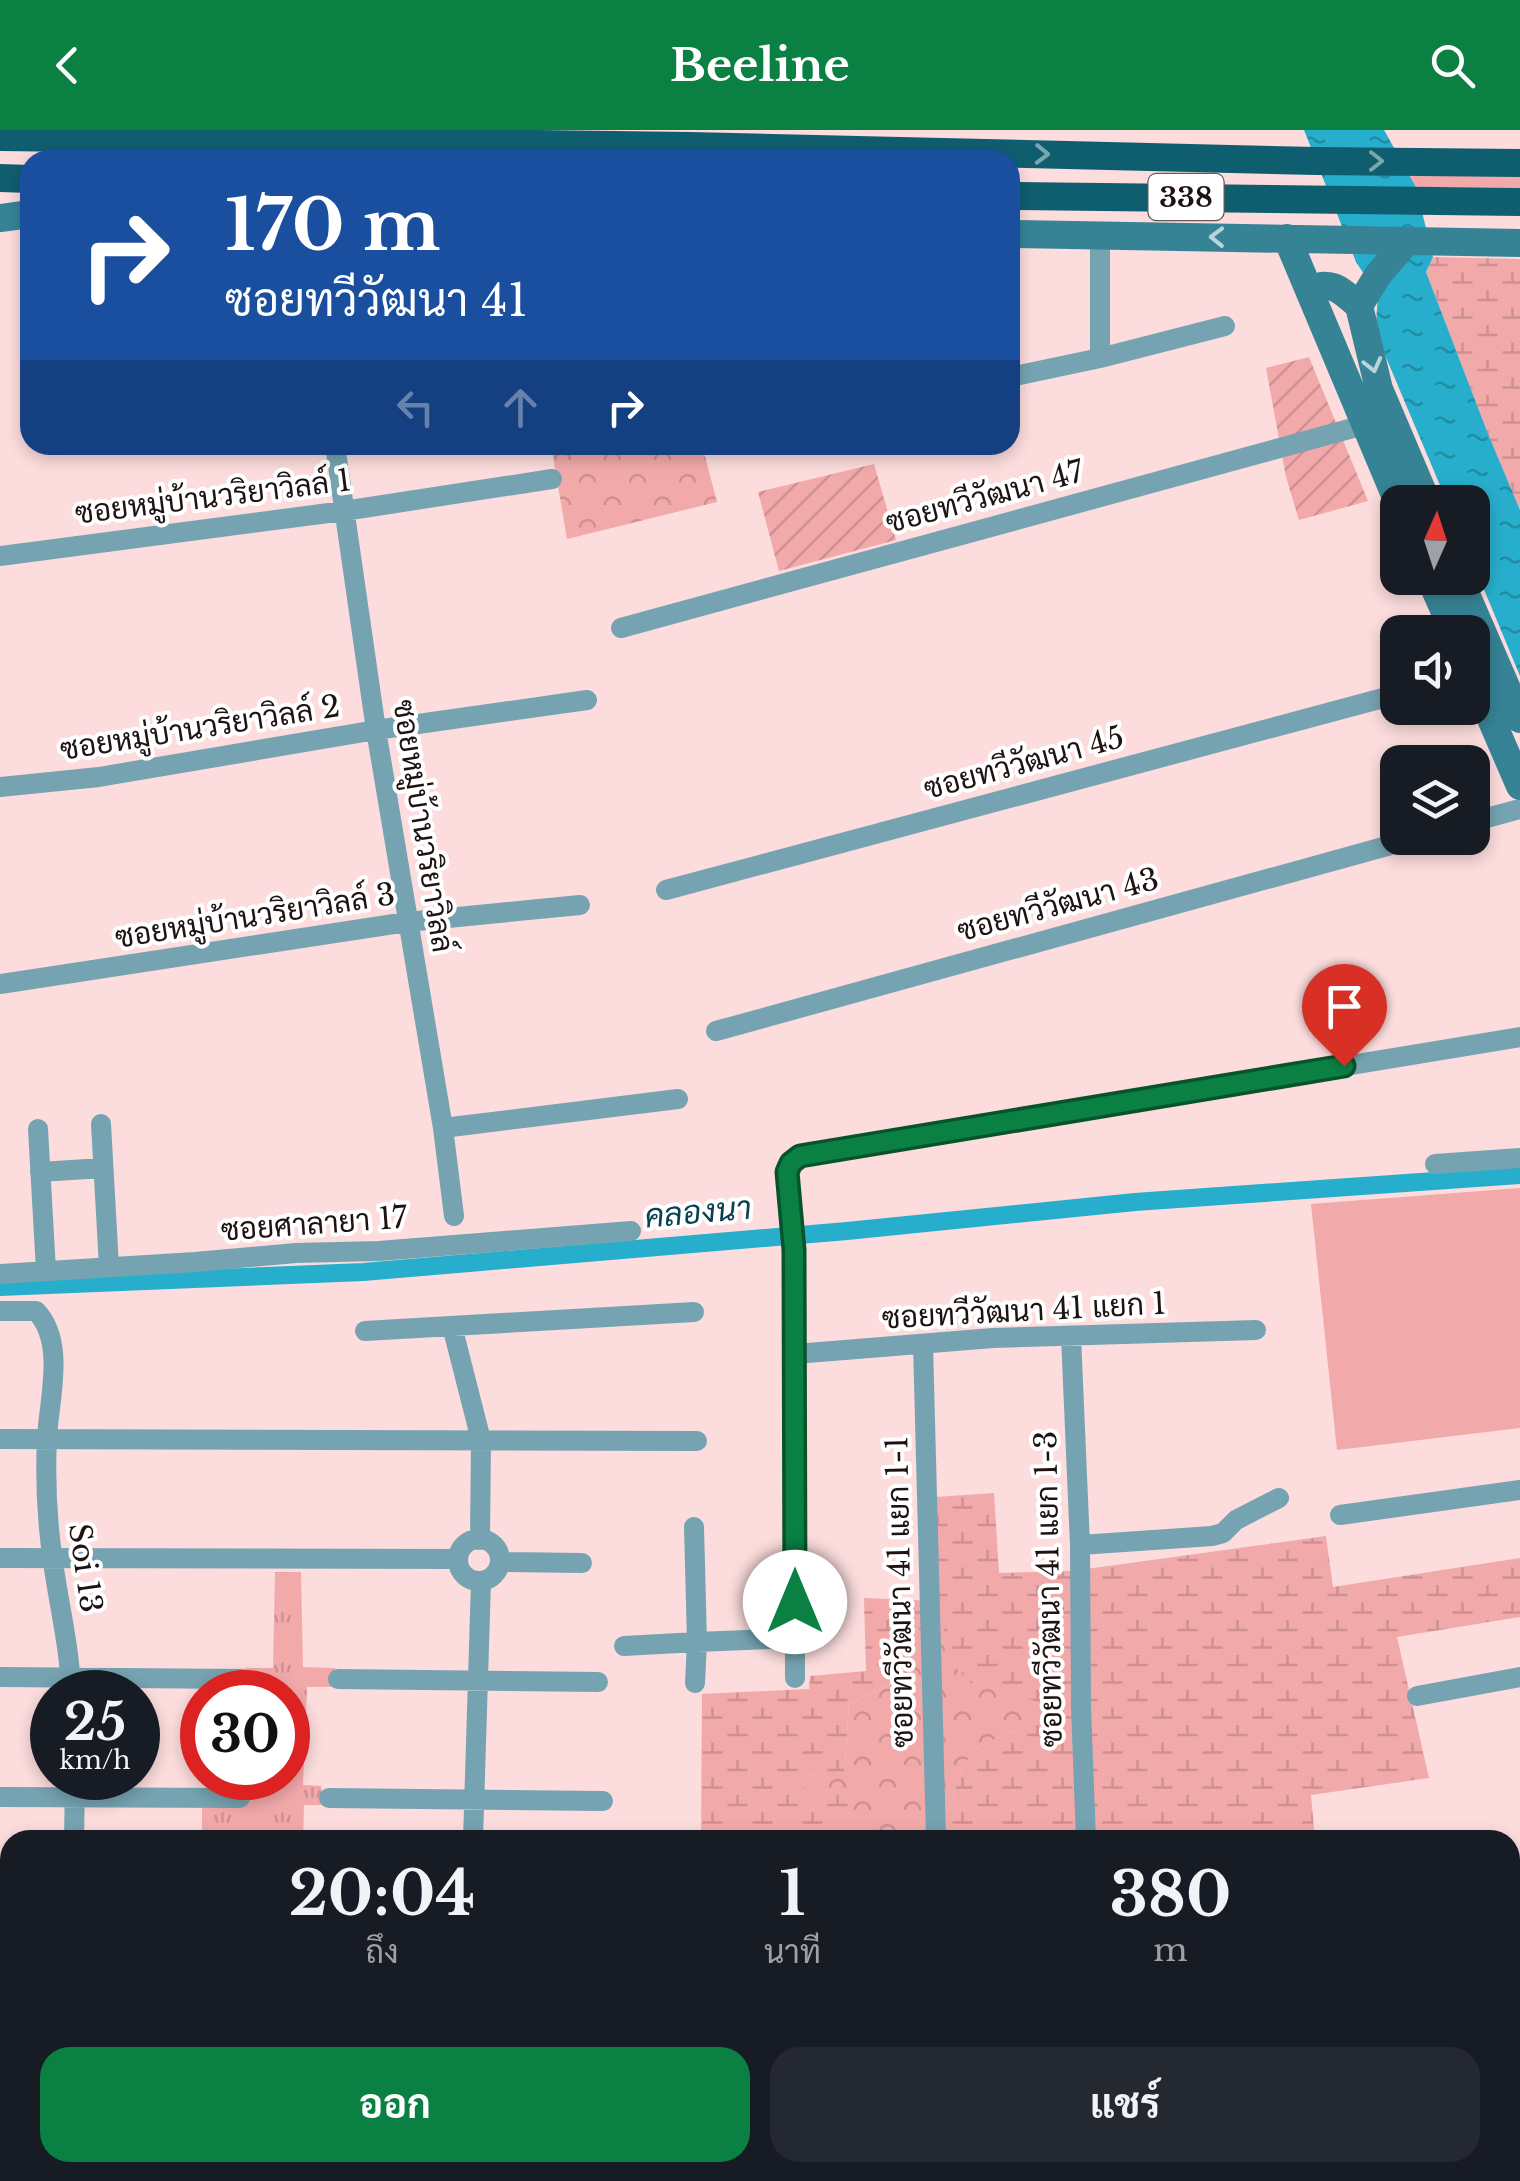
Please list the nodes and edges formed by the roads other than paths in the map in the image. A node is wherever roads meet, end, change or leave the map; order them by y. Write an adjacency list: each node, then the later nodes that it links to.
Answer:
1 (588, 130): 3 (highway)
2 (0, 137): 3 (highway, 338)
3 (690, 146): 4 (highway, 338, one-way to 4)
4 (857, 150)
5 (1020, 154): 6 (highway, 338, one-way to 6)
6 (1520, 163)
7 (1020, 196): 8 (highway, 338)
8 (1520, 202)
9 (1020, 234): 10 (main road, 338)
10 (1100, 235): 11 (main road, 338, one-way to 10); 17 (street)
11 (1287, 238): 12 (main road, 338); 14 (main road)
12 (1406, 242): 13 (main road, 338); 15 (main road)
13 (1520, 243)
14 (1308, 290): 15 (main road); 19 (main road)
15 (1359, 306): 23 (main road, one-way to 23)
16 (1224, 326): 17 (street)
17 (1100, 358): 18 (street)
18 (1020, 375)
19 (1364, 424): 22 (main road); 27 (street, ซอยทวีวัฒนา 47)
20 (336, 455): 24 (street, ซอยหมู่บ้านวริยาวิลล์)
21 (552, 478): 24 (street, ซอยหมู่บ้านวริยาวิลล์ 1)
22 (1391, 485)
23 (1420, 485)
24 (344, 511): 25 (street, ซอยหมู่บ้านวริยาวิลล์ 1); 32 (street, ซอยหมู่บ้านวริยาวิลล์)
25 (0, 556)
26 (1467, 595): 31 (main road)
27 (621, 628)
28 (1380, 699): 38 (street, ซอยทวีวัฒนา 45)
29 (587, 700): 32 (street, ซอยหมู่บ้านวริยาวิลล์ 2)
30 (1490, 717): 34 (main road)
31 (1520, 719)
32 (376, 730): 33 (street, ซอยหมู่บ้านวริยาวิลล์ 2); 40 (street, ซอยหมู่บ้านวริยาวิลล์)
33 (0, 786)
34 (1520, 786)
35 (1520, 809): 36 (street)
36 (1490, 817)
37 (1380, 848): 42 (street, ซอยทวีวัฒนา 43)
38 (666, 890)
39 (580, 904): 40 (street, ซอยหมู่บ้านวริยาวิลล์ 3)
40 (408, 922): 41 (street, ซอยหมู่บ้านวริยาวิลล์ 3); 46 (street, ซอยหมู่บ้านวริยาวิลล์)
41 (0, 984)
42 (716, 1031)
43 (1520, 1037): 64 (street)
44 (678, 1099): 46 (street)
45 (101, 1124): 50 (street)
46 (444, 1128): 52 (street, ซอยหมู่บ้านวริยาวิลล์)
47 (38, 1130): 51 (street)
48 (1520, 1158): 49 (street)
49 (1435, 1164)
50 (104, 1168): 51 (street); 54 (street)
51 (40, 1172): 55 (street)
52 (454, 1216)
53 (631, 1231): 54 (street, ซอยศาลายา 17)
54 (108, 1267): 55 (street, ซอยศาลายา 17)
55 (46, 1271): 56 (street, ซอยศาลายา 17)
56 (0, 1274)
57 (0, 1311): 66 (street, Soi 13)
58 (694, 1312): 59 (street)
59 (452, 1326): 61 (street); 67 (street)
60 (1256, 1330): 62 (street, ซอยทวีวัฒนา 41 แยก 1)
61 (364, 1331)
62 (1071, 1336): 63 (street, ซอยทวีวัฒนา 41 แยก 1); 74 (street, ซอยทวีวัฒนา 41 แยก 1-3)
63 (923, 1344): 64 (street, ซอยทวีวัฒนา 41 แยก 1); 102 (street, ซอยทวีวัฒนา 41 แยก 1-1)
64 (794, 1354): 81 (street)
65 (0, 1439): 66 (street)
66 (47, 1439): 67 (street); 76 (street, Soi 13)
67 (481, 1440): 68 (street); 73 (street)
68 (697, 1441)
69 (1520, 1490): 71 (street)
70 (1278, 1498): 74 (street)
71 (1340, 1515)
72 (694, 1526): 82 (street)
73 (480, 1540): 77 (street); 78 (street)
74 (1080, 1545): 103 (street, ซอยทวีวัฒนา 41 แยก 1-3)
75 (0, 1558): 76 (street)
76 (52, 1559): 77 (street); 84 (street, Soi 13)
77 (458, 1560): 80 (street)
78 (500, 1562): 79 (street); 80 (street)
79 (582, 1563)
80 (482, 1581): 90 (street)
81 (795, 1638): 82 (street); 87 (street)
82 (697, 1642): 83 (street); 92 (street)
83 (624, 1646)
84 (69, 1670)
85 (0, 1677): 89 (street)
86 (1520, 1677): 93 (street)
87 (794, 1678)
88 (338, 1679): 90 (street)
89 (30, 1680)
90 (478, 1681): 91 (street); 98 (street)
91 (598, 1682)
92 (695, 1683)
93 (1416, 1696)
94 (30, 1793): 95 (street)
95 (0, 1797)
96 (329, 1798): 98 (street)
97 (76, 1800): 100 (street)
98 (474, 1800): 99 (street); 101 (street)
99 (603, 1801)
100 (74, 1830)
101 (473, 1830)
102 (936, 1830)
103 (1086, 1830)

